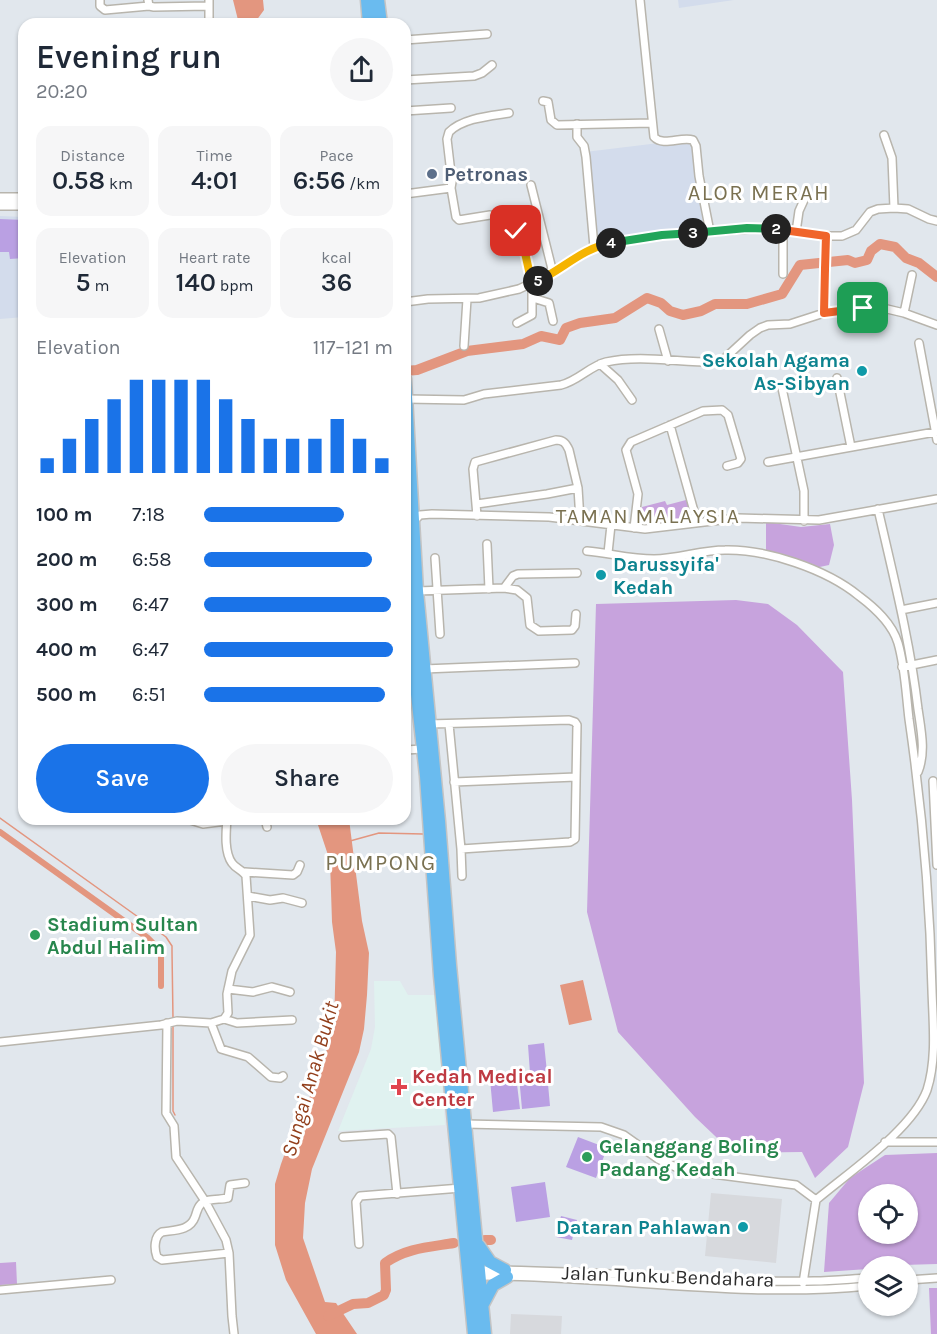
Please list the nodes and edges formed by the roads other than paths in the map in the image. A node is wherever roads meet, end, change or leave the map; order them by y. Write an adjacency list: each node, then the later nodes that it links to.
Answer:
1 (100, 0): 5 (street)
2 (367, 0): 8 (highway)
3 (378, 0): 9 (highway)
4 (640, 0): 18 (street)
5 (149, 3): 6 (street)
6 (208, 3): 7 (street)
7 (209, 18)
8 (368, 18)
9 (380, 18)
10 (487, 34): 11 (street)
11 (411, 40)
12 (492, 65): 13 (street)
13 (411, 80)
14 (543, 101): 19 (street)
15 (451, 108): 16 (street)
16 (411, 111)
17 (509, 113): 22 (street)
18 (652, 123): 19 (street); 34 (street)
19 (577, 124): 37 (street)
20 (885, 135): 29 (street)
21 (531, 185): 38 (street)
22 (451, 188): 23 (street); 30 (street)
23 (411, 193)
24 (0, 198): 25 (street)
25 (18, 198)
26 (804, 200): 35 (street)
27 (0, 205): 28 (street)
28 (18, 206)
29 (894, 208): 31 (street); 36 (street)
30 (490, 215)
31 (937, 221)
32 (783, 230): 34 (street); 35 (street); 39 (street)
33 (497, 232): 41 (street)
34 (710, 232): 37 (street)
35 (796, 232): 36 (street)
36 (826, 236): 45 (street)
37 (594, 247): 38 (street)
38 (553, 273): 41 (street)
39 (783, 274)
40 (912, 276): 46 (street)
41 (532, 284): 42 (street); 43 (street)
42 (532, 298): 47 (street); 48 (street)
43 (467, 299): 44 (street); 52 (street)
44 (411, 301)
45 (824, 313): 46 (street); 53 (street)
46 (904, 313): 49 (street)
47 (553, 321)
48 (517, 323)
49 (937, 325)
50 (659, 329): 53 (street)
51 (920, 343): 60 (street)
52 (464, 346)
53 (668, 361): 54 (street)
54 (600, 364): 57 (street); 58 (street)
55 (837, 378): 62 (street)
56 (782, 388): 63 (street)
57 (411, 399)
58 (632, 400)
59 (670, 425): 65 (street); 77 (street); 79 (street)
60 (935, 432): 61 (street); 62 (street)
61 (937, 440)
62 (851, 447): 63 (street)
63 (798, 456): 64 (street); 76 (street)
64 (768, 462)
65 (727, 466)
66 (411, 473): 73 (highway)
67 (578, 488): 69 (street); 69 (street); 75 (street)
68 (937, 499): 70 (street)
69 (477, 504): 72 (street)
70 (878, 509): 76 (street); 90 (street)
71 (411, 514): 73 (highway)
72 (477, 516): 73 (street); 75 (street)
73 (414, 518): 74 (highway); 87 (highway)
74 (411, 520)
75 (580, 520): 78 (street)
76 (804, 521): 77 (street)
77 (697, 522): 79 (street)
78 (611, 525): 79 (street); 82 (street)
79 (634, 528)
80 (487, 544): 85 (street)
81 (587, 551): 82 (street)
82 (608, 553): 97 (street)
83 (435, 558): 88 (street)
84 (577, 573): 86 (street)
85 (489, 588): 86 (street); 88 (street)
86 (504, 588): 91 (street)
87 (417, 591): 88 (street); 98 (highway)
88 (437, 591): 92 (street)
89 (937, 603): 90 (street)
90 (901, 610): 96 (street)
91 (576, 614)
92 (440, 634)
93 (411, 640): 101 (highway)
94 (937, 660): 96 (street)
95 (575, 663): 98 (street)
96 (913, 665): 97 (street); 103 (street)
97 (902, 667): 103 (street)
98 (424, 669): 99 (highway)
99 (429, 724): 100 (street); 118 (highway)
100 (449, 724): 104 (street); 106 (street)
101 (423, 749): 102 (street); 117 (highway)
102 (411, 750)
103 (917, 775): 107 (street)
104 (576, 777): 106 (street); 109 (street)
105 (935, 780): 107 (street); 111 (street)
106 (454, 782): 109 (street)
107 (918, 784): 116 (street)
108 (226, 825): 112 (street)
109 (461, 849): 113 (street)
110 (300, 865): 112 (street)
111 (937, 865)
112 (244, 872): 114 (street)
113 (462, 876)
114 (248, 896): 115 (street); 120 (street)
115 (302, 903)
116 (934, 938): 126 (street)
117 (438, 944): 118 (highway); 119 (highway)
118 (448, 960): 119 (highway); 129 (highway)
119 (440, 976): 134 (highway)
120 (228, 989): 121 (street); 122 (street)
121 (290, 992)
122 (224, 1019): 123 (street); 125 (street)
123 (292, 1020)
124 (167, 1023): 125 (street); 127 (street); 137 (street)
125 (211, 1023): 128 (street)
126 (935, 1037): 131 (street)
127 (0, 1042)
128 (283, 1076)
129 (465, 1124): 136 (street); 138 (highway)
130 (343, 1137): 135 (street)
131 (885, 1142): 132 (street); 136 (street)
132 (937, 1142)
133 (245, 1183): 137 (street)
134 (461, 1188): 135 (street); 142 (highway)
135 (397, 1194): 139 (street)
136 (816, 1200): 149 (street)
137 (205, 1201): 140 (street); 140 (street)
138 (476, 1239): 142 (highway); 143 (highway)
139 (359, 1245)
140 (229, 1253): 154 (street)
141 (587, 1271): 143 (street, Jalan Tunku Bendahara); 148 (street); 149 (street, Jalan Tunku Bendahara)
142 (474, 1273): 143 (street, Jalan Tunku Bendahara); 153 (highway); 155 (highway)
143 (506, 1274): 148 (street, Jalan Tunku Bendahara); 153 (highway)
144 (858, 1278): 149 (street, Jalan Tunku Bendahara)
145 (937, 1278): 146 (street)
146 (918, 1279)
147 (111, 1280): 151 (street)
148 (587, 1280): 152 (street, Jalan Tunku Bendahara)
149 (803, 1281): 152 (street)
150 (858, 1287): 152 (street, Jalan Tunku Bendahara)
151 (0, 1290)
152 (803, 1290)
153 (483, 1305): 156 (highway)
154 (234, 1334)
155 (474, 1334)
156 (485, 1334)

